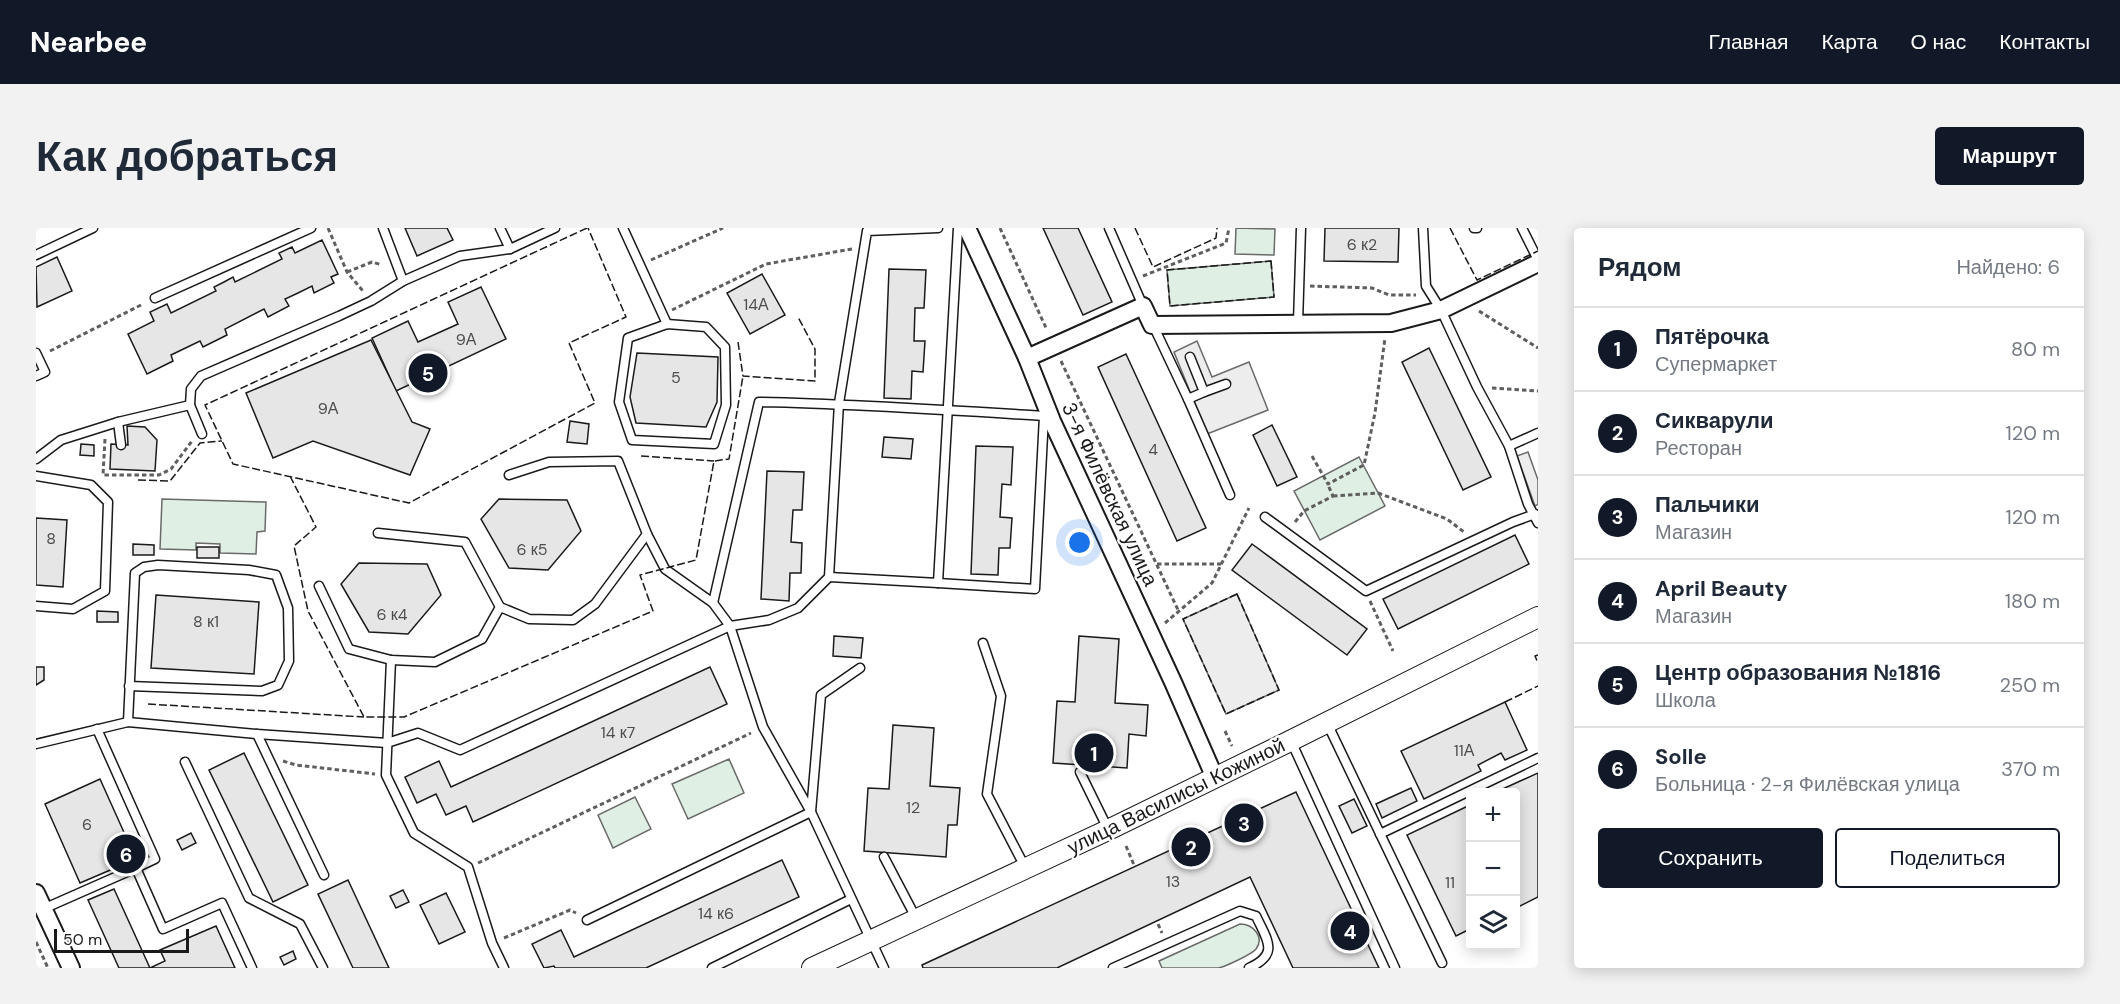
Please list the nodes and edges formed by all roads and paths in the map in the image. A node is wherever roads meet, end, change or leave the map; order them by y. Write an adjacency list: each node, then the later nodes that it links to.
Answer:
1 (93, 228): 20 (lane)
2 (311, 228): 28 (lane)
3 (328, 228): 24 (path)
4 (382, 228): 23 (lane)
5 (500, 228): 19 (lane)
6 (555, 228): 19 (lane)
7 (623, 228): 22 (lane)
8 (723, 228): 22 (path)
9 (939, 228): 18 (lane)
10 (958, 228): 51 (lane)
11 (967, 228): 42 (street, 3-я Филёвская улица)
12 (1000, 228): 38 (path)
13 (1109, 228): 26 (lane)
14 (1229, 228): 26 (path)
15 (1301, 228): 27 (lane)
16 (1423, 228): 30 (lane)
17 (1522, 228): 21 (lane)
18 (865, 246): 33 (path); 49 (lane)
19 (510, 249): 25 (lane)
20 (36, 255)
21 (1538, 262): 30 (street)
22 (640, 264): 33 (lane)
23 (400, 270): 24 (path); 25 (lane)
24 (347, 272): 29 (path)
25 (403, 281): 29 (lane)
26 (1133, 281): 31 (lane)
27 (1299, 286): 30 (path); 34 (lane)
28 (155, 298): 40 (path)
29 (371, 301): 50 (lane)
30 (1437, 303): 34 (street); 45 (lane)
31 (1143, 306): 36 (street); 38 (street)
32 (1478, 310): 39 (path)
33 (663, 315): 35 (lane)
34 (1298, 323): 36 (street)
35 (667, 324): 35 (lane)
36 (1152, 325): 48 (lane)
37 (1386, 334): 63 (path)
38 (1054, 346): 42 (street); 72 (path)
39 (1538, 348)
40 (37, 355): 43 (lane)
41 (1190, 357): 47 (lane)
42 (1027, 358): 52 (street, 3-я Филёвская улица)
43 (36, 376)
44 (1226, 384): 47 (lane)
45 (1477, 387): 46 (path); 58 (lane)
46 (1538, 391)
47 (1204, 392): 48 (lane)
48 (1188, 399): 64 (lane)
49 (839, 403): 51 (lane); 74 (lane); 78 (lane)
50 (190, 405): 53 (lane); 56 (lane)
51 (948, 410): 52 (lane); 75 (lane)
52 (1048, 418): 75 (lane); 84 (street, 3-я Филёвская улица)
53 (118, 422): 54 (lane); 57 (lane)
54 (105, 426): 56 (path); 60 (lane)
55 (1538, 433): 58 (lane)
56 (202, 434)
57 (121, 445)
58 (1509, 446): 67 (lane)
59 (1312, 456): 63 (path)
60 (36, 459)
61 (509, 475): 70 (lane)
62 (36, 476): 79 (lane)
63 (1328, 484): 65 (path)
64 (1230, 495)
65 (1333, 496): 68 (path); 71 (path)
66 (1265, 517): 68 (lane); 73 (path)
67 (1536, 519): 71 (lane)
68 (1286, 532): 77 (lane)
69 (378, 533): 80 (lane)
70 (647, 534): 78 (lane); 80 (lane)
71 (1475, 540): 77 (lane)
72 (1156, 564): 73 (path); 81 (path)
73 (1221, 564): 81 (path)
74 (829, 577): 75 (lane); 83 (lane)
75 (938, 583)
76 (319, 586): 87 (lane)
77 (1366, 591): 86 (path)
78 (713, 603): 83 (lane)
79 (36, 606)
80 (500, 606): 87 (lane)
81 (1179, 612): 84 (path)
82 (1538, 617): 91 (street, улица Василисы Кожиной)
83 (730, 626): 92 (lane); 97 (lane)
84 (1151, 634): 105 (street, 3-я Филёвская улица)
85 (984, 644): 113 (lane)
86 (1393, 651)
87 (391, 660): 97 (lane)
88 (860, 668): 106 (lane)
89 (129, 686): 89 (lane); 90 (lane)
90 (128, 722): 93 (lane); 95 (lane)
91 (1327, 723): 96 (street, улица Василисы Кожиной); 108 (lane)
92 (764, 727): 106 (lane); 112 (path)
93 (97, 729): 98 (lane); 114 (lane)
94 (1225, 731): 99 (path)
95 (257, 734): 97 (lane); 100 (lane)
96 (1290, 741): 105 (street, улица Василисы Кожиной); 135 (lane)
97 (387, 743): 104 (lane)
98 (36, 744)
99 (1232, 746)
100 (267, 756): 104 (path); 115 (lane)
101 (1538, 758): 108 (lane)
102 (185, 762): 128 (lane)
103 (1080, 772): 107 (lane)
104 (386, 775): 112 (lane)
105 (1215, 778): 107 (street, улица Василисы Кожиной)
106 (811, 812): 117 (lane); 120 (lane)
107 (1108, 830): 113 (street, улица Василисы Кожиной)
108 (1380, 834): 124 (lane)
109 (1126, 846): 111 (path)
110 (884, 857): 119 (lane)
111 (1134, 865)
112 (468, 867): 123 (lane)
113 (1025, 867): 119 (street, улица Василисы Кожиной)
114 (136, 868): 118 (lane); 127 (lane)
115 (324, 875)
116 (36, 893): 118 (street)
117 (851, 899): 121 (lane); 130 (lane)
118 (43, 909): 126 (street)
119 (916, 919): 121 (street, улица Василисы Кожиной)
120 (587, 920): 123 (path)
121 (871, 940): 131 (street, улица Василисы Кожиной); 132 (lane)
122 (36, 942): 125 (path)
123 (492, 943): 129 (lane)
124 (1442, 963)
125 (48, 968)
126 (71, 968)
127 (252, 968)
128 (322, 968)
129 (504, 968)
130 (712, 968)
131 (812, 968)
132 (884, 968)
133 (1113, 968): 134 (lane)
134 (1250, 968)
135 (1395, 968)

